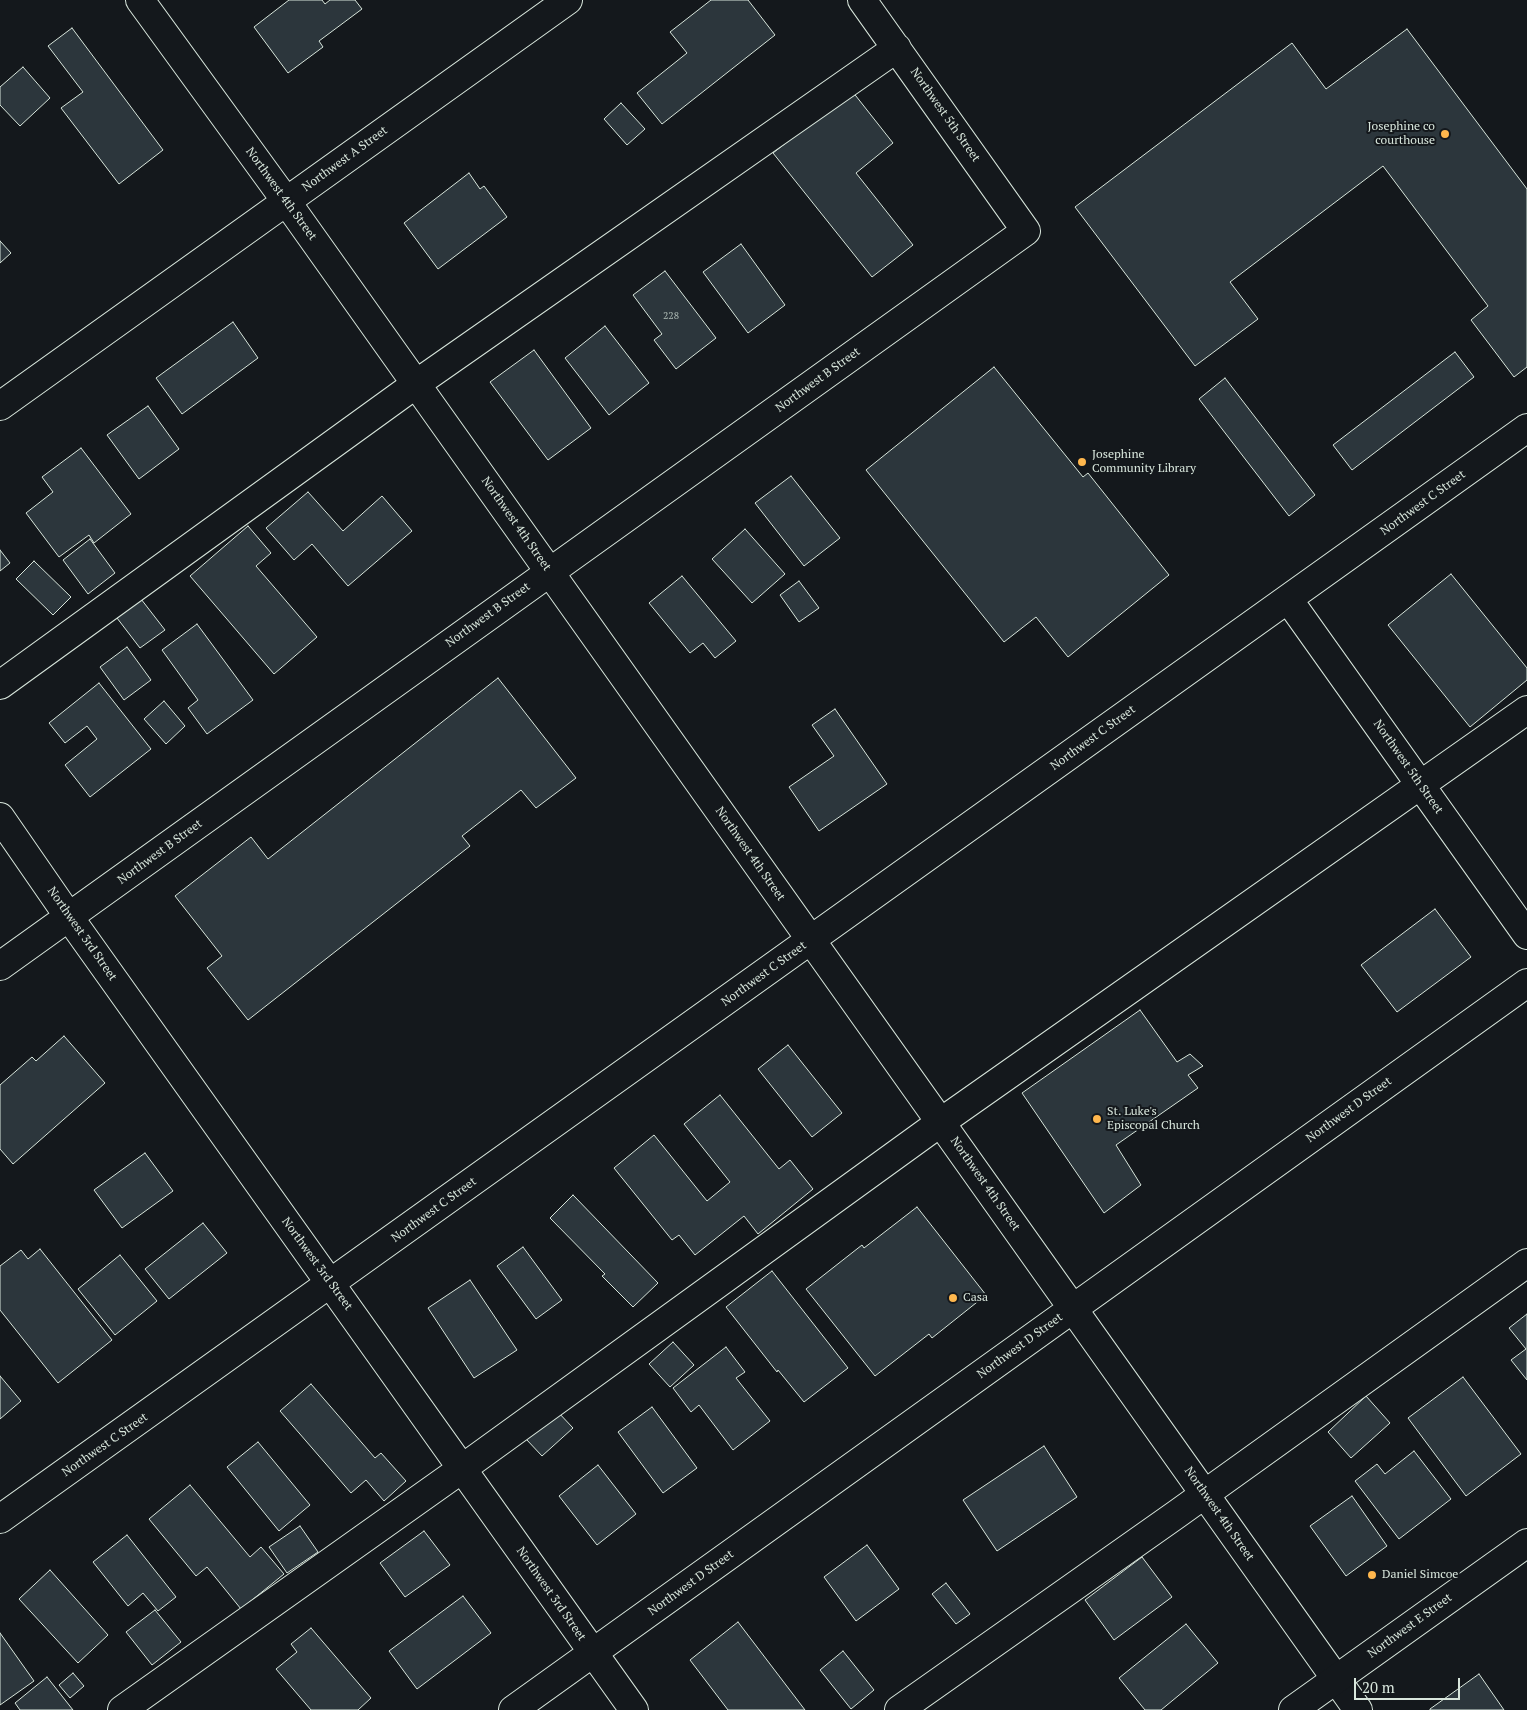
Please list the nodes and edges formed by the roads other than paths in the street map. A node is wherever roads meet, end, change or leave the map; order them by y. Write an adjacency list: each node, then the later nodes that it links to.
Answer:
1 (140, 0): 5 (street, Northwest 4th Street)
2 (568, 0): 5 (street, Northwest A Street)
3 (862, 0): 4 (street, Northwest 5th Street)
4 (897, 48): 6 (street, Northwest 5th Street); 7 (street)
5 (286, 201): 7 (street, Northwest 4th Street); 8 (street, Northwest A Street)
6 (1026, 231): 10 (street, Northwest B Street)
7 (416, 384): 10 (street, Northwest 4th Street); 12 (street)
8 (0, 406)
9 (1527, 428): 11 (street, Northwest C Street)
10 (549, 571): 16 (street, Northwest B Street); 18 (street, Northwest 4th Street)
11 (1288, 599): 14 (street, Northwest 5th Street); 18 (street, Northwest C Street)
12 (0, 685)
13 (1527, 710): 14 (street)
14 (1421, 786): 17 (street, Northwest 5th Street); 21 (street)
15 (0, 817): 16 (street, Northwest 3rd Street)
16 (69, 917): 19 (street, Northwest B Street); 23 (street, Northwest 3rd Street)
17 (1527, 935)
18 (811, 940): 21 (street, Northwest 4th Street); 23 (street, Northwest C Street)
19 (0, 966)
20 (1527, 983): 24 (street, Northwest D Street)
21 (941, 1122): 24 (street, Northwest 4th Street); 25 (street)
22 (1527, 1263): 26 (street)
23 (331, 1284): 25 (street, Northwest 3rd Street); 27 (street, Northwest C Street)
24 (1073, 1308): 26 (street, Northwest 4th Street); 29 (street, Northwest D Street)
25 (463, 1468): 29 (street, Northwest 3rd Street); 31 (street)
26 (1205, 1494): 30 (street, Northwest 4th Street); 34 (street)
27 (0, 1519)
28 (1527, 1543): 30 (street, Northwest E Street)
29 (592, 1653): 32 (street, Northwest D Street); 33 (street, Northwest 3rd Street)
30 (1336, 1679): 35 (street, Northwest E Street); 36 (street, Northwest 4th Street)
31 (122, 1710)
32 (513, 1710)
33 (634, 1710)
34 (899, 1710)
35 (1293, 1710)
36 (1358, 1710)

